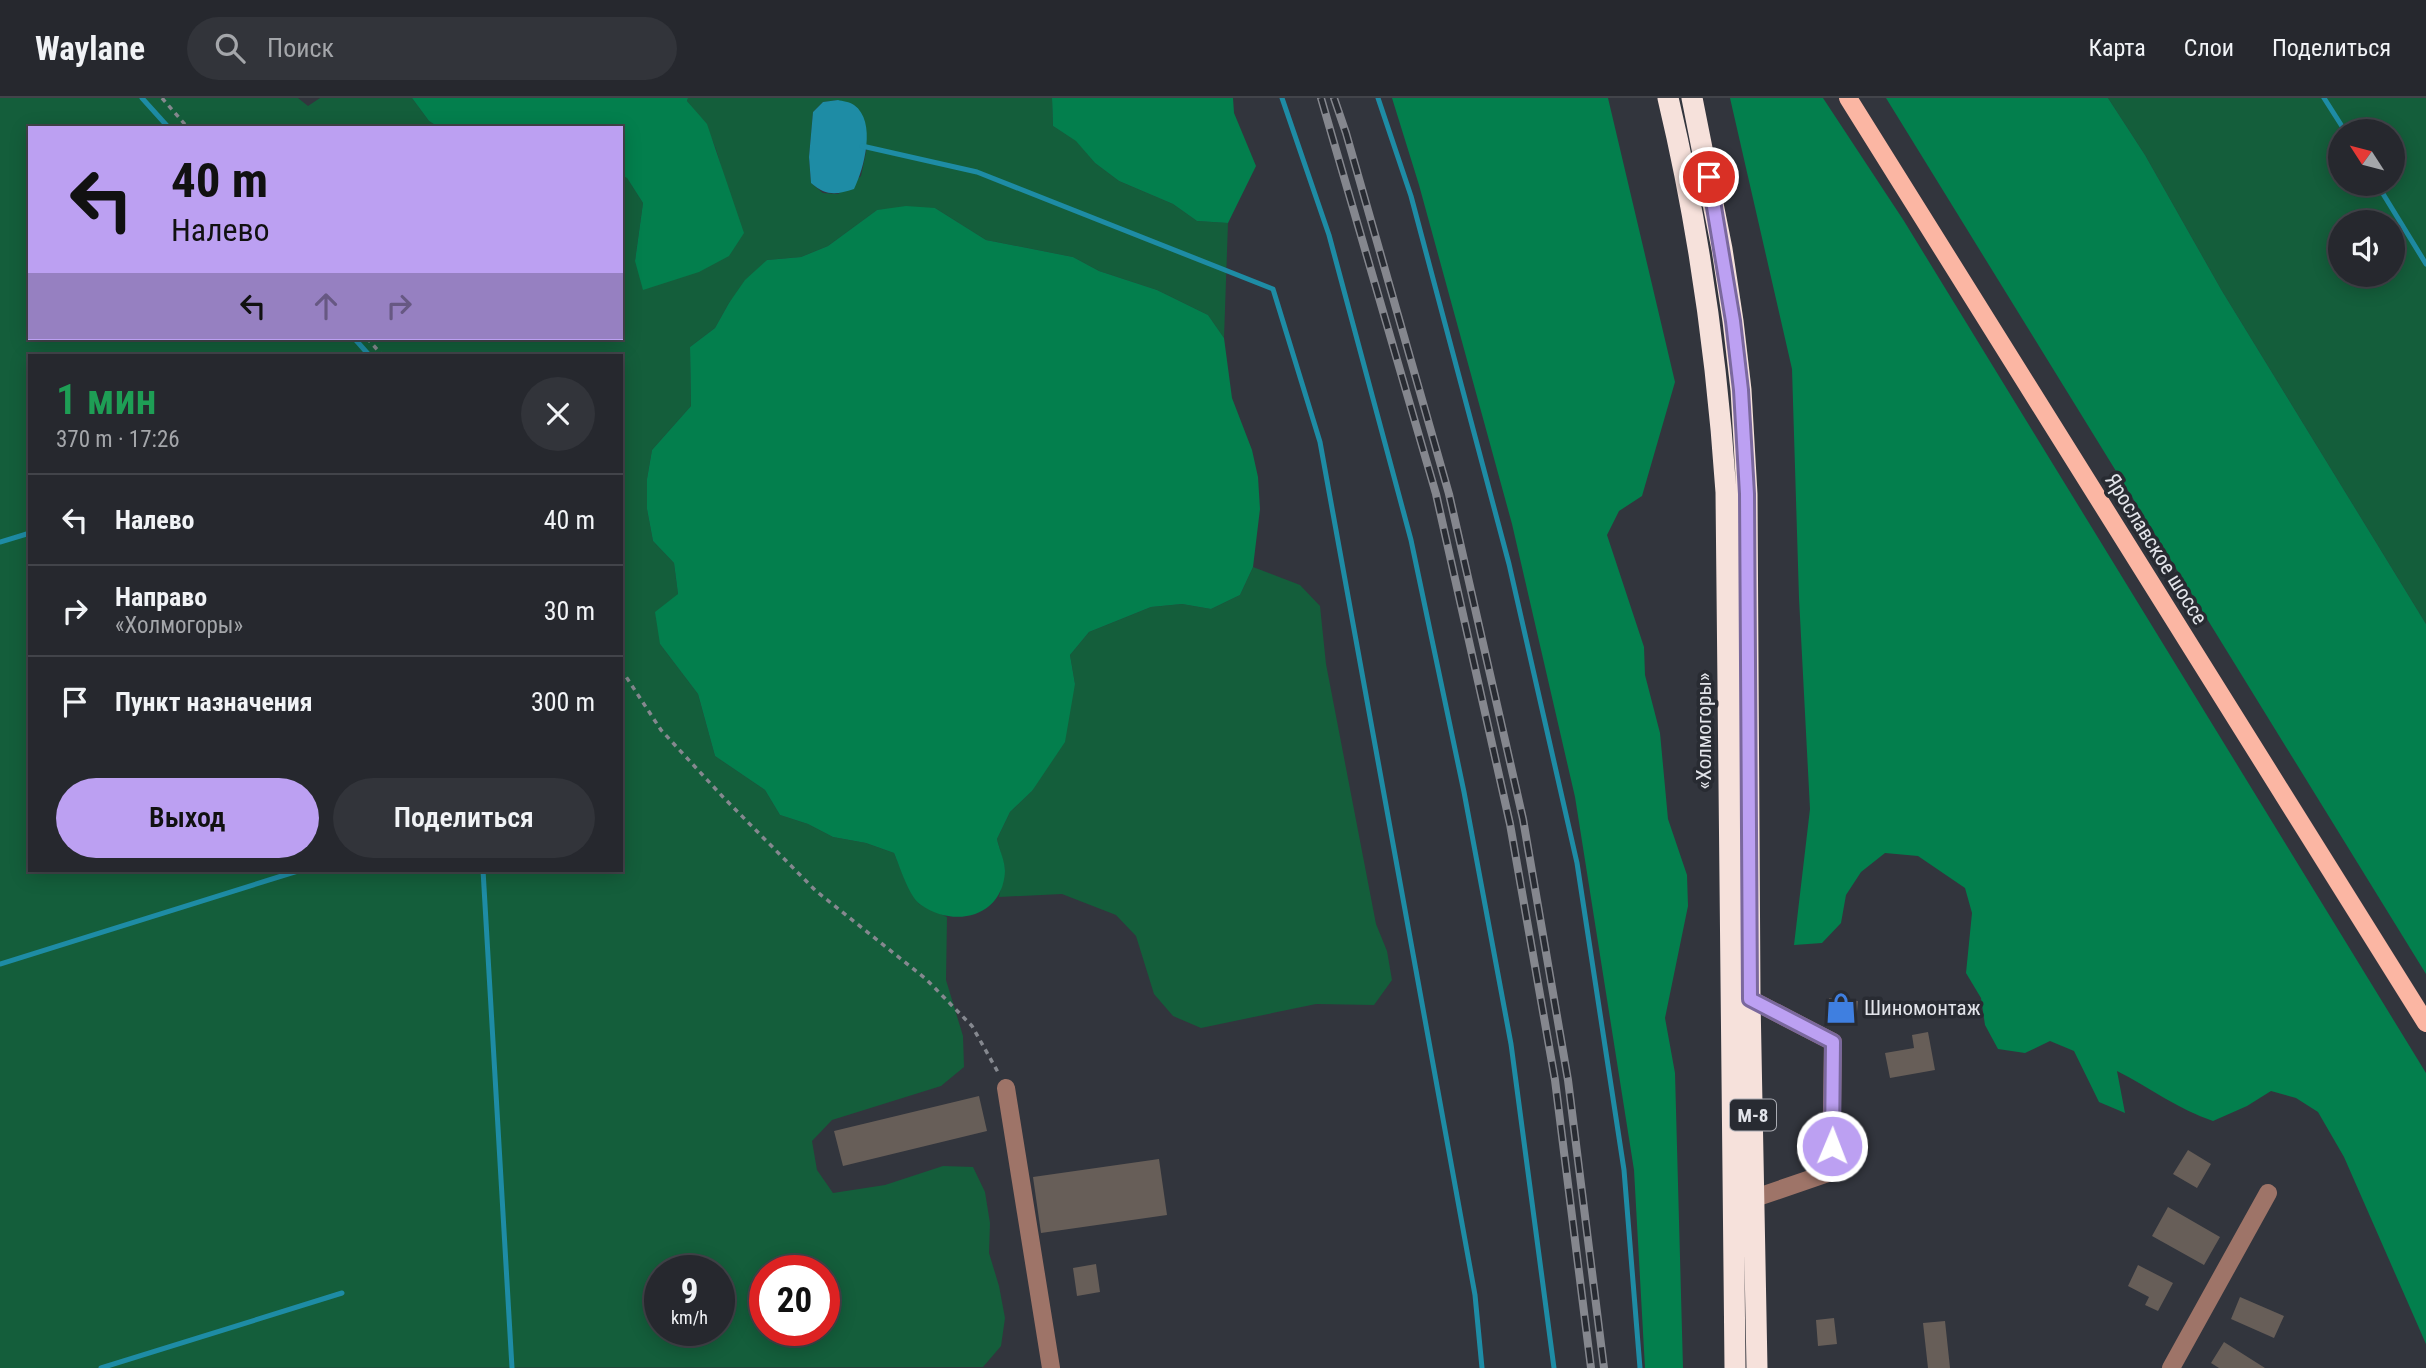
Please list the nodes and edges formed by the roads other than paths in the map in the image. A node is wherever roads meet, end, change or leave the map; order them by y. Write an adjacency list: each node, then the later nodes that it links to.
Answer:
1 (1668, 98): 10 (highway, «Холмогоры» / М-8)
2 (1692, 98): 4 (highway, М-8)
3 (1848, 98): 5 (main road, Ярославское шоссе)
4 (1750, 999): 8 (highway, М-8); 8 (street)
5 (2426, 1023)
6 (1006, 1088): 9 (street)
7 (2268, 1194): 12 (street)
8 (1755, 1198): 11 (highway, М-8)
9 (1051, 1368)
10 (1735, 1368)
11 (1757, 1368)
12 (2171, 1368)

